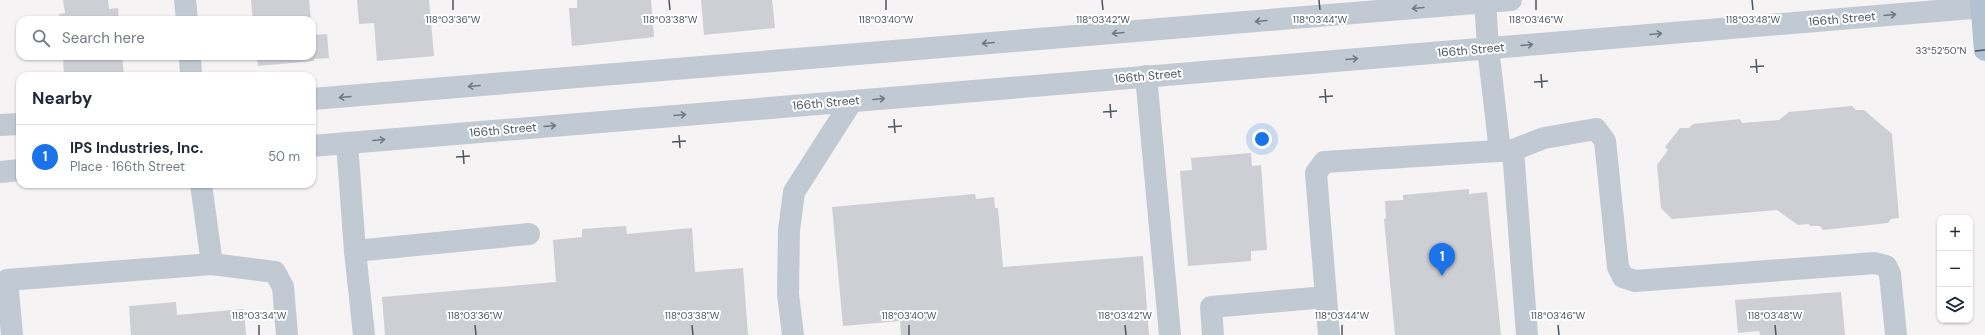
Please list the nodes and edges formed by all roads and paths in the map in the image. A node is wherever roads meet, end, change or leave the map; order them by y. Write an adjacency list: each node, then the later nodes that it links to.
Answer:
1 (186, 0): 5 (street)
2 (1511, 0): 3 (street)
3 (1485, 1): 6 (street); 11 (street, one-way to 11)
4 (1983, 5): 6 (street, 166th Street, one-way to 4); 7 (main road)
5 (187, 16)
6 (1488, 48): 10 (street, 166th Street, one-way to 6); 17 (street)
7 (1985, 50)
8 (190, 60): 9 (street)
9 (191, 72)
10 (1146, 76): 12 (street, 166th Street, one-way to 10); 29 (street)
11 (316, 99)
12 (852, 101): 15 (street, 166th Street, one-way to 12); 28 (street)
13 (16, 124): 14 (street)
14 (0, 125)
15 (347, 143): 16 (street, 166th Street); 22 (street)
16 (316, 146)
17 (1506, 150): 24 (street); 32 (street); 33 (street)
18 (16, 170): 19 (street)
19 (0, 172)
20 (202, 188): 23 (street)
21 (529, 234): 22 (street)
22 (355, 251): 27 (street)
23 (212, 264): 25 (street); 26 (street)
24 (1326, 298): 30 (street); 31 (street)
25 (12, 335)
26 (288, 335)
27 (364, 335)
28 (793, 335)
29 (1170, 335)
30 (1213, 335)
31 (1329, 335)
32 (1527, 335)
33 (1896, 335)

